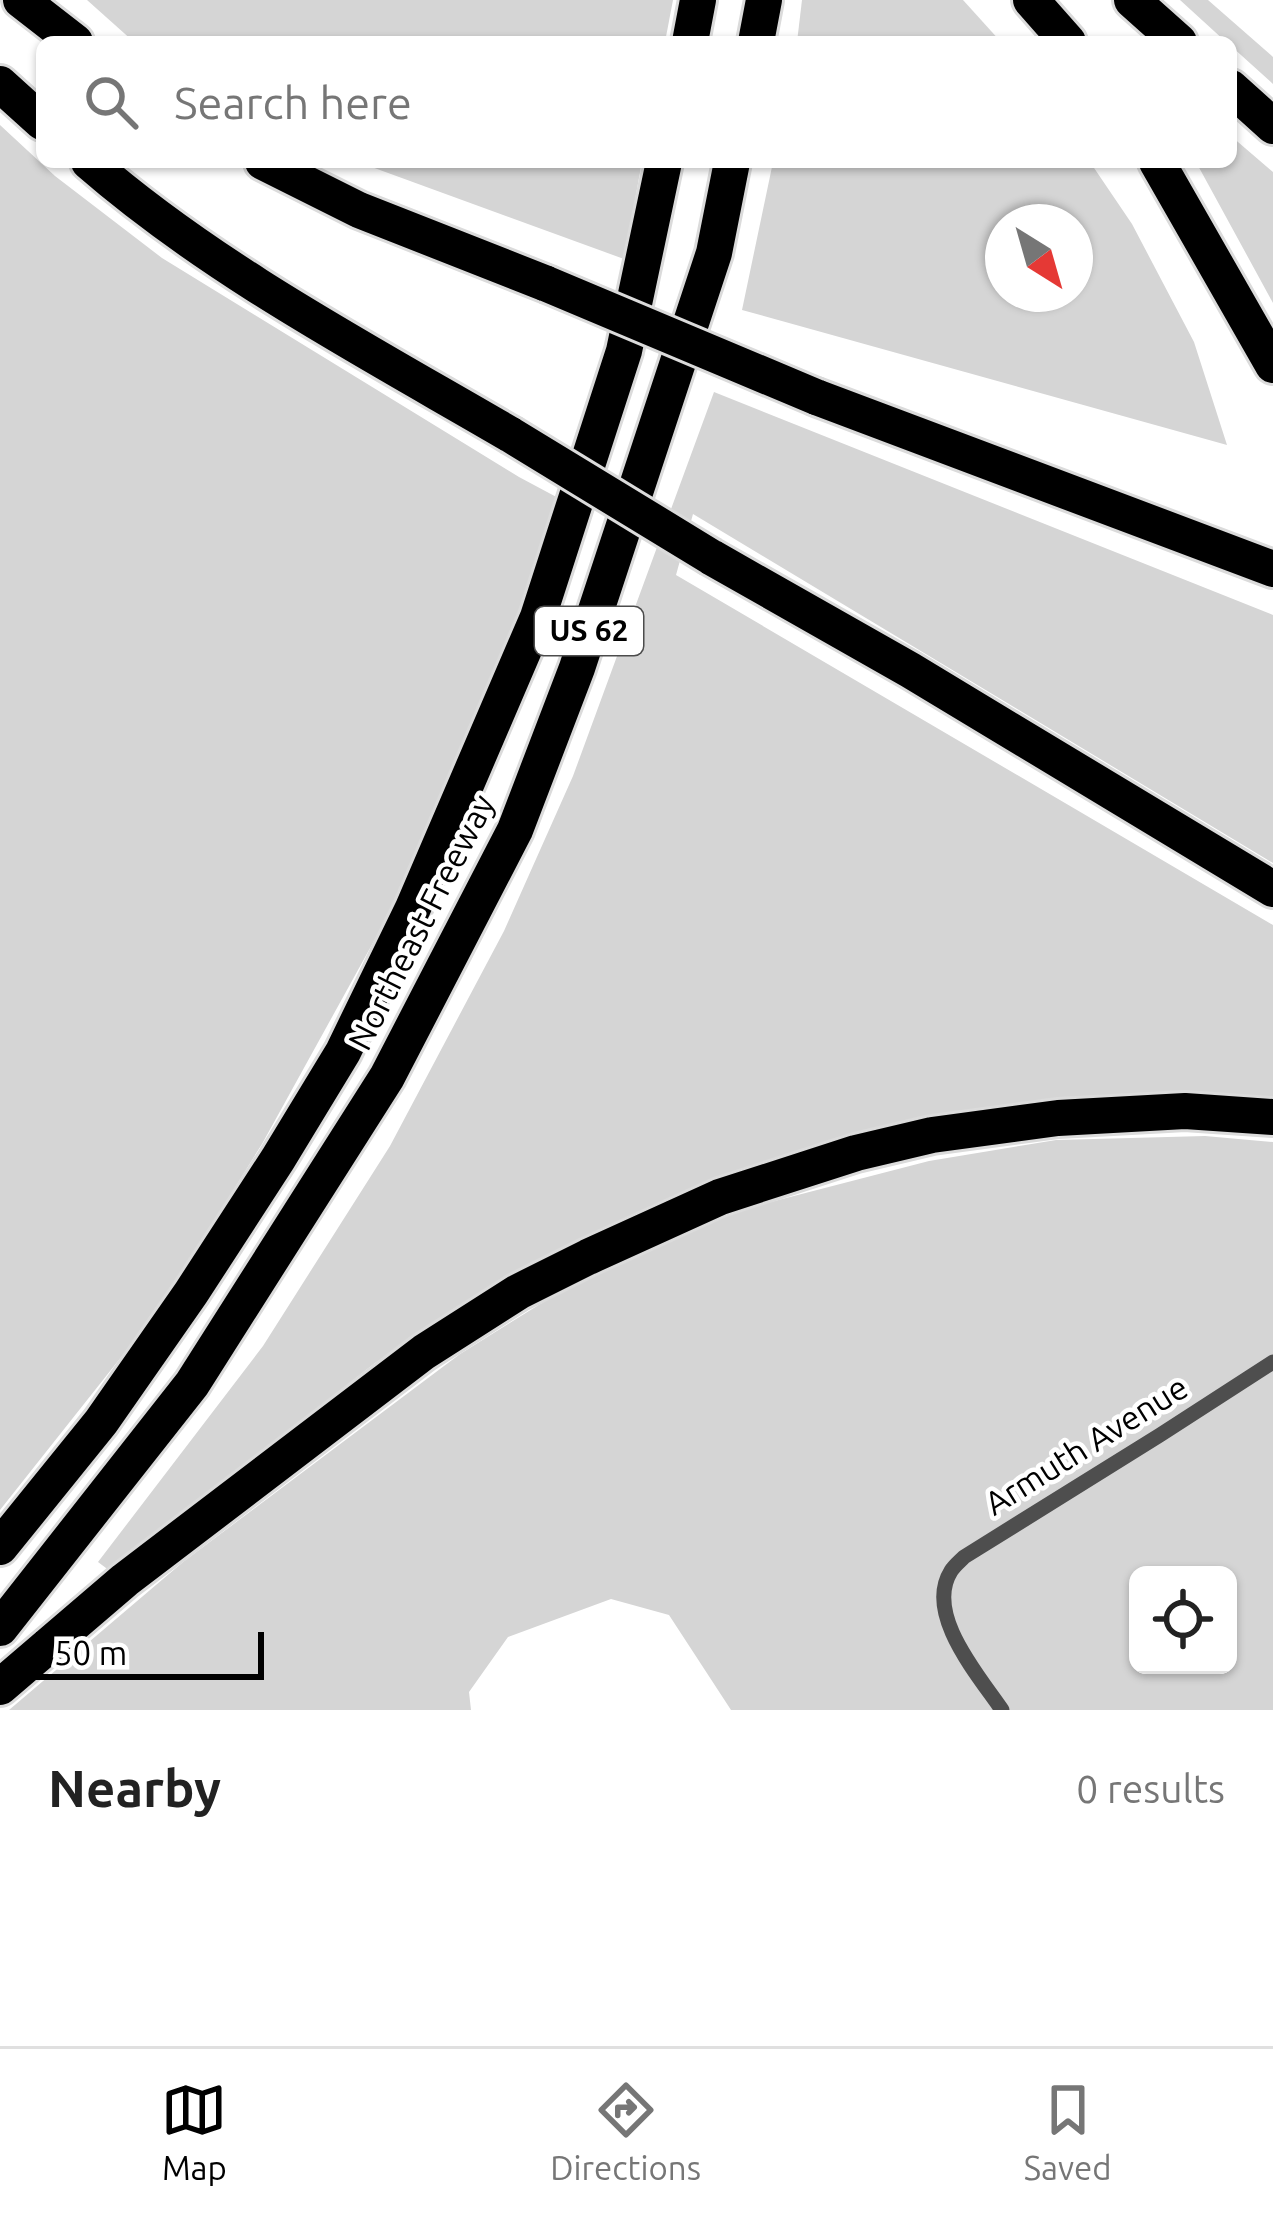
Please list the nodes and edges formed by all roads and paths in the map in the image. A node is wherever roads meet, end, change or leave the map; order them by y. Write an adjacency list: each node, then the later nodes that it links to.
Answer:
1 (20, 0): 6 (highway)
2 (698, 0): 7 (highway)
3 (764, 0): 8 (highway)
4 (1031, 0): 9 (highway)
5 (1132, 0): 10 (highway)
6 (67, 36)
7 (691, 36)
8 (757, 36)
9 (1063, 36)
10 (1172, 36)
11 (0, 84): 13 (highway)
12 (1237, 93): 14 (highway)
13 (36, 117)
14 (1273, 126)
15 (96, 168): 22 (highway, bridge)
16 (274, 168): 21 (highway, bridge)
17 (663, 168): 25 (highway)
18 (731, 168): 26 (highway, Northeast Freeway / US 62)
19 (1160, 168): 20 (highway)
20 (1273, 365)
21 (1273, 569)
22 (1273, 889)
23 (1273, 1117): 27 (highway)
24 (1273, 1362): 28 (lane, Armuth Avenue)
25 (0, 1547)
26 (0, 1628)
27 (0, 1687)
28 (1002, 1710)

